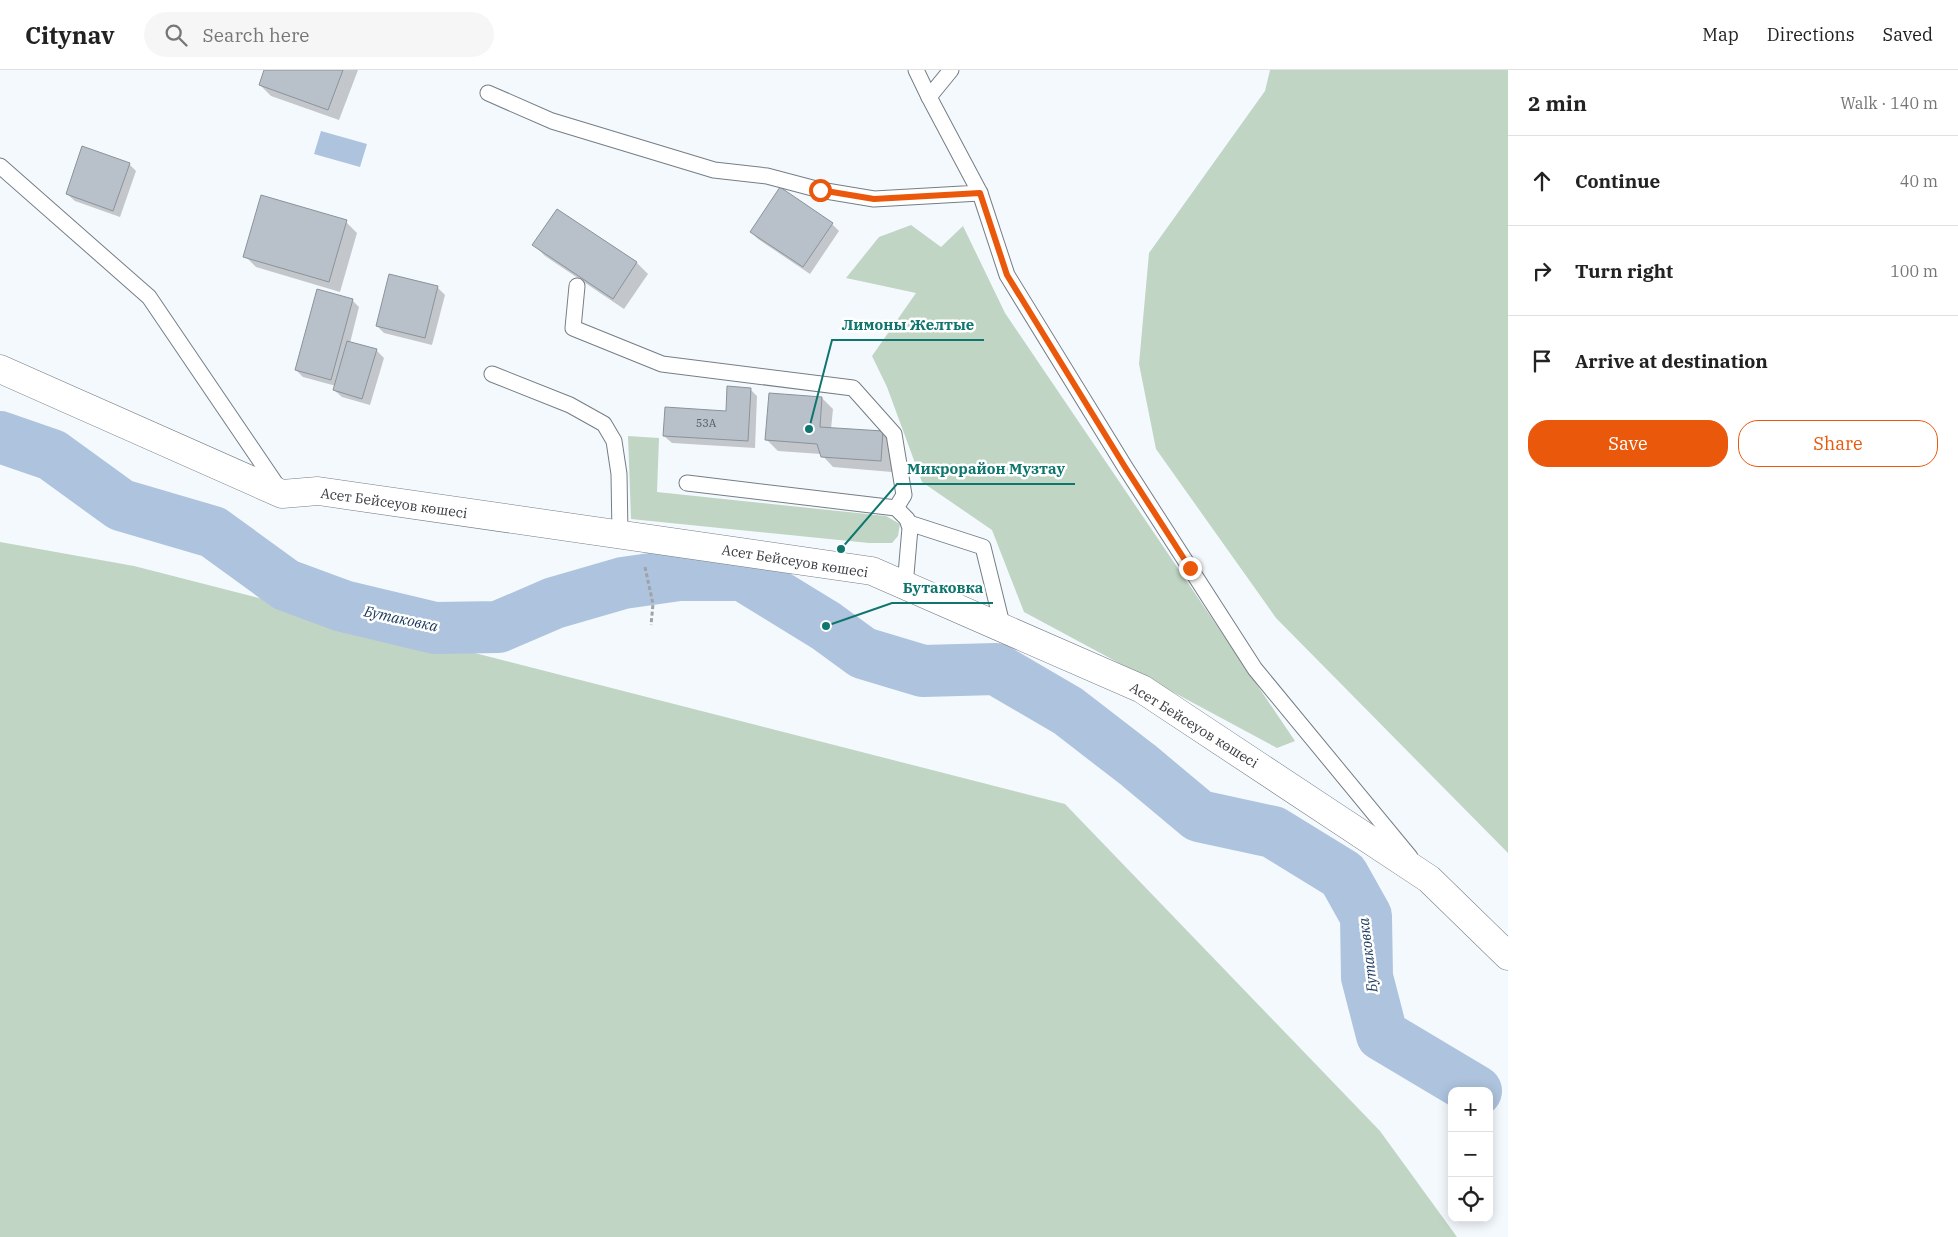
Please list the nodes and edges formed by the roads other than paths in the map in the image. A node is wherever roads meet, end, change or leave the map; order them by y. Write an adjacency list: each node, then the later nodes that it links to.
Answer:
1 (916, 70): 4 (lane)
2 (950, 70): 4 (lane)
3 (488, 93): 6 (lane)
4 (929, 97): 6 (lane)
5 (0, 166): 11 (lane)
6 (980, 193): 17 (lane)
7 (577, 286): 12 (lane)
8 (0, 369): 11 (street, Асет Бейсеуов көшесі)
9 (492, 374): 14 (lane)
10 (687, 483): 12 (lane)
11 (282, 494): 14 (street, Асет Бейсеуов көшесі)
12 (896, 508): 13 (lane)
13 (908, 523): 15 (lane); 16 (lane)
14 (620, 535): 15 (street, Асет Бейсеуов көшесі)
15 (905, 586): 16 (street, Асет Бейсеуов көшесі)
16 (1003, 628): 17 (street, Асет Бейсеуов көшесі)
17 (1429, 879): 18 (street, Асет Бейсеуов көшесі)
18 (1508, 956)

